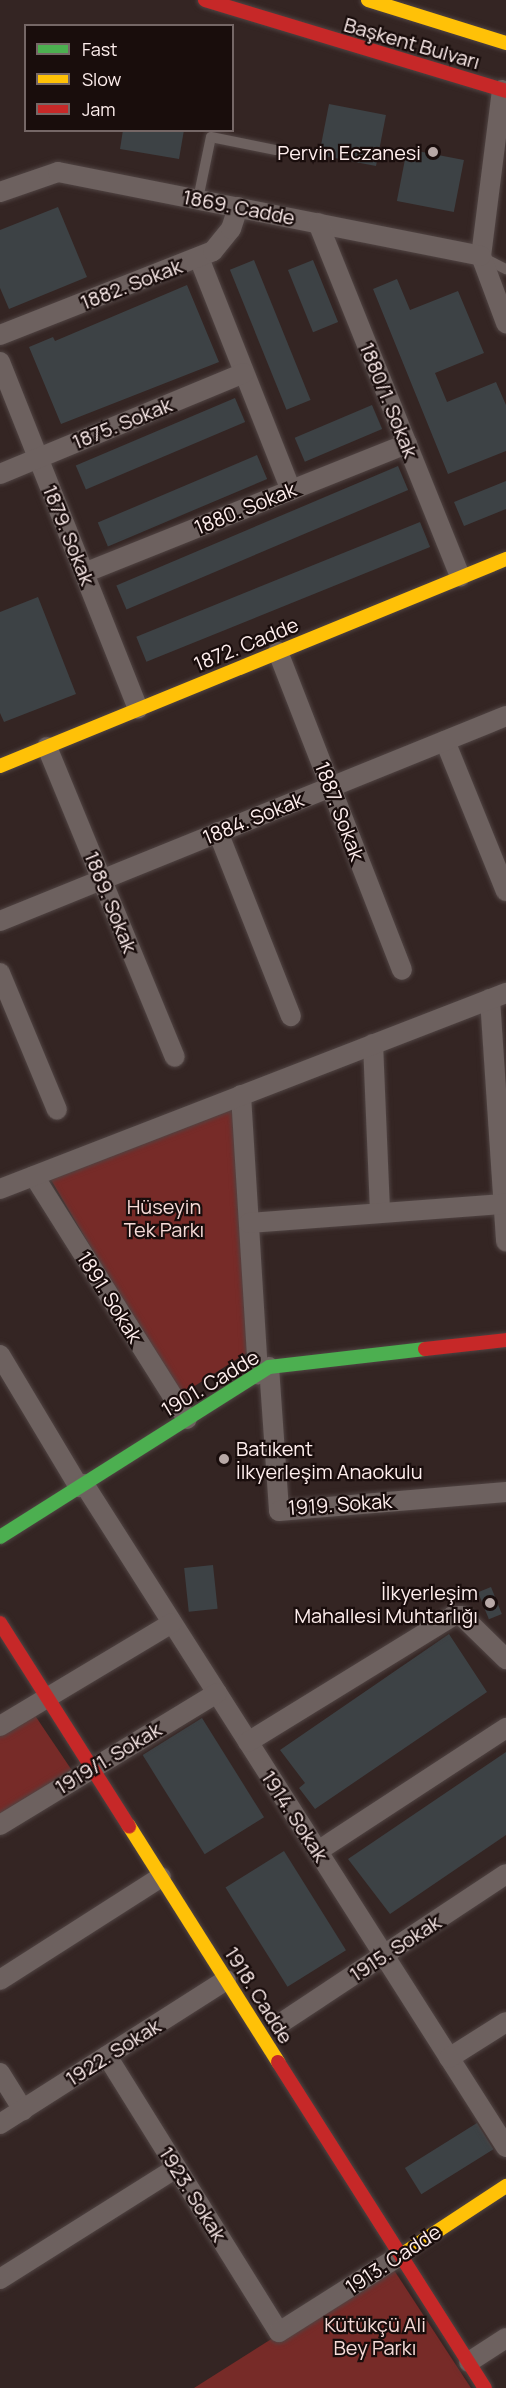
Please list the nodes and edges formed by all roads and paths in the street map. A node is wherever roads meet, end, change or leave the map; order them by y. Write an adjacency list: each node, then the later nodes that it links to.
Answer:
1 (205, 0): 4 (street, Başkent Bulvarı)
2 (368, 0): 3 (street, Başkent Bulvarı)
3 (506, 43)
4 (504, 90): 10 (street)
5 (275, 150): 7 (lane)
6 (0, 192): 7 (street, 1869. Cadde)
7 (198, 199): 8 (street, 1869. Cadde)
8 (238, 207): 9 (street, 1869. Cadde); 11 (street, 1882. Sokak)
9 (318, 223): 10 (street, 1869. Cadde); 17 (street, 1880/1. Sokak)
10 (481, 256): 12 (lane); 13 (street)
11 (199, 258): 14 (street, 1882. Sokak); 16 (street)
12 (506, 269)
13 (506, 323)
14 (0, 335)
15 (0, 362): 18 (street, 1879. Sokak)
16 (244, 373): 18 (street, 1875. Sokak); 20 (street)
17 (407, 444): 20 (street, 1880. Sokak); 23 (street, 1880/1. Sokak)
18 (38, 458): 19 (street, 1875. Sokak); 22 (street, 1879. Sokak)
19 (0, 474)
20 (291, 490): 22 (street, 1880. Sokak)
21 (506, 559): 23 (street, 1872. Cadde)
22 (84, 573): 25 (street, 1879. Sokak)
23 (460, 577): 24 (street, 1872. Cadde)
24 (278, 652): 25 (street, 1872. Cadde); 30 (street, 1887. Sokak)
25 (138, 710): 28 (street, 1872. Cadde)
26 (506, 716): 27 (street, 1884. Sokak)
27 (445, 741): 30 (street, 1884. Sokak); 33 (street)
28 (47, 747): 29 (street, 1872. Cadde); 32 (street, 1889. Sokak)
29 (0, 766)
30 (330, 787): 31 (street, 1884. Sokak); 35 (street, 1887. Sokak)
31 (218, 832): 32 (street, 1884. Sokak); 38 (street)
32 (102, 879): 34 (street, 1884. Sokak); 40 (street, 1889. Sokak)
33 (506, 891)
34 (0, 921)
35 (402, 970)
36 (0, 974): 42 (street)
37 (498, 996): 39 (street); 45 (street)
38 (291, 1016)
39 (373, 1044): 41 (street); 46 (street)
40 (175, 1058)
41 (241, 1095): 43 (street); 47 (street)
42 (57, 1110)
43 (34, 1176): 44 (street); 52 (street, 1891. Sokak)
44 (0, 1189)
45 (504, 1204): 46 (street); 48 (street)
46 (380, 1213): 47 (street)
47 (249, 1223): 51 (street)
48 (506, 1241)
49 (506, 1340): 51 (street, 1901. Cadde)
50 (2, 1363): 53 (street, 1914. Sokak)
51 (263, 1370): 52 (street, 1901. Cadde); 54 (street, 1919. Sokak)
52 (187, 1419): 53 (street, 1901. Cadde)
53 (82, 1486): 55 (street, 1901. Cadde); 57 (street, 1914. Sokak)
54 (506, 1491)
55 (0, 1538)
56 (0, 1623): 60 (street, 1918. Cadde)
57 (172, 1623): 59 (street, 1914. Sokak); 60 (street)
58 (506, 1659): 63 (street)
59 (217, 1693): 63 (street, 1914. Sokak); 64 (street, 1919/1. Sokak)
60 (47, 1698): 61 (street); 64 (street, 1918. Cadde)
61 (0, 1726)
62 (506, 1728): 66 (street)
63 (248, 1742): 66 (street, 1914. Sokak)
64 (91, 1767): 65 (street, 1919/1. Sokak); 68 (street, 1918. Cadde)
65 (0, 1826)
66 (318, 1851): 69 (street, 1914. Sokak)
67 (506, 1874): 69 (street, 1915. Sokak)
68 (161, 1877): 70 (street); 71 (street, 1918. Cadde)
69 (384, 1955): 72 (street, 1915. Sokak); 75 (street, 1914. Sokak)
70 (0, 1980)
71 (226, 1980): 74 (street, 1922. Sokak); 82 (street, 1918. Cadde)
72 (284, 2021)
73 (506, 2022): 75 (street)
74 (106, 2056): 77 (street, 1922. Sokak); 80 (street, 1923. Sokak)
75 (449, 2058): 79 (street, 1914. Sokak)
76 (0, 2073): 77 (street)
77 (23, 2109): 78 (street, 1922. Sokak)
78 (0, 2124)
79 (506, 2147)
80 (176, 2168): 83 (street); 84 (street, 1923. Sokak)
81 (506, 2186): 82 (street, 1913. Cadde)
82 (401, 2255): 84 (street, 1913. Cadde); 86 (street, 1918. Cadde)
83 (0, 2279)
84 (279, 2332)
85 (506, 2338): 86 (street)
86 (469, 2362): 87 (street, 1918. Cadde)
87 (485, 2388)

